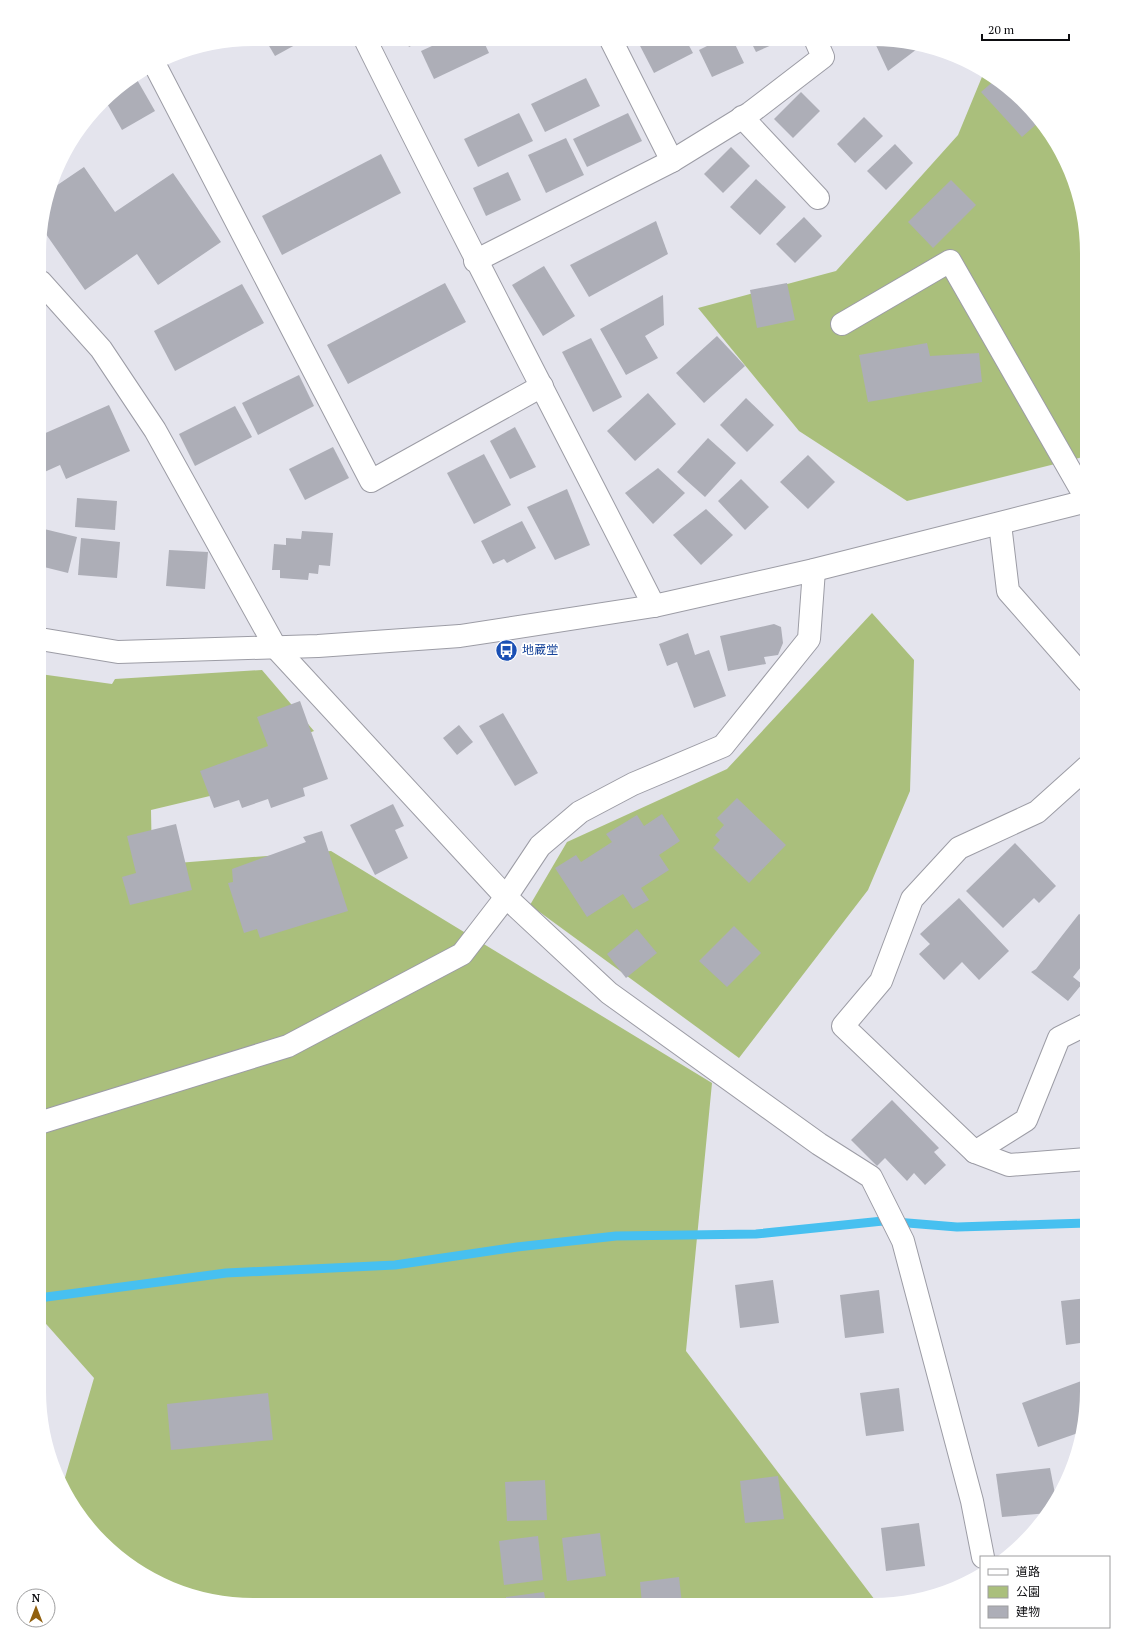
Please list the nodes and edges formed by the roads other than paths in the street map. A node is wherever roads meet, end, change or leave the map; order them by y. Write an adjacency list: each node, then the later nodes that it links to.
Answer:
1 (368, 46): 8 (street)
2 (613, 46): 6 (street)
3 (818, 46): 5 (street)
4 (158, 69): 11 (street)
5 (742, 118): 6 (street); 7 (street)
6 (672, 161): 8 (street)
7 (818, 198)
8 (475, 260): 11 (street)
9 (46, 288): 18 (street)
10 (842, 324): 12 (street)
11 (542, 386): 16 (street)
12 (1080, 489)
13 (1080, 503): 14 (street)
14 (1000, 524): 15 (street); 19 (street)
15 (814, 570): 16 (street); 21 (street)
16 (654, 606): 18 (street)
17 (46, 640): 18 (street)
18 (276, 648): 21 (street)
19 (1080, 673)
20 (1080, 773): 24 (street)
21 (506, 897): 23 (street); 26 (street)
22 (1080, 1028): 24 (street)
23 (46, 1121)
24 (975, 1152): 25 (street)
25 (1080, 1160)
26 (983, 1556)

